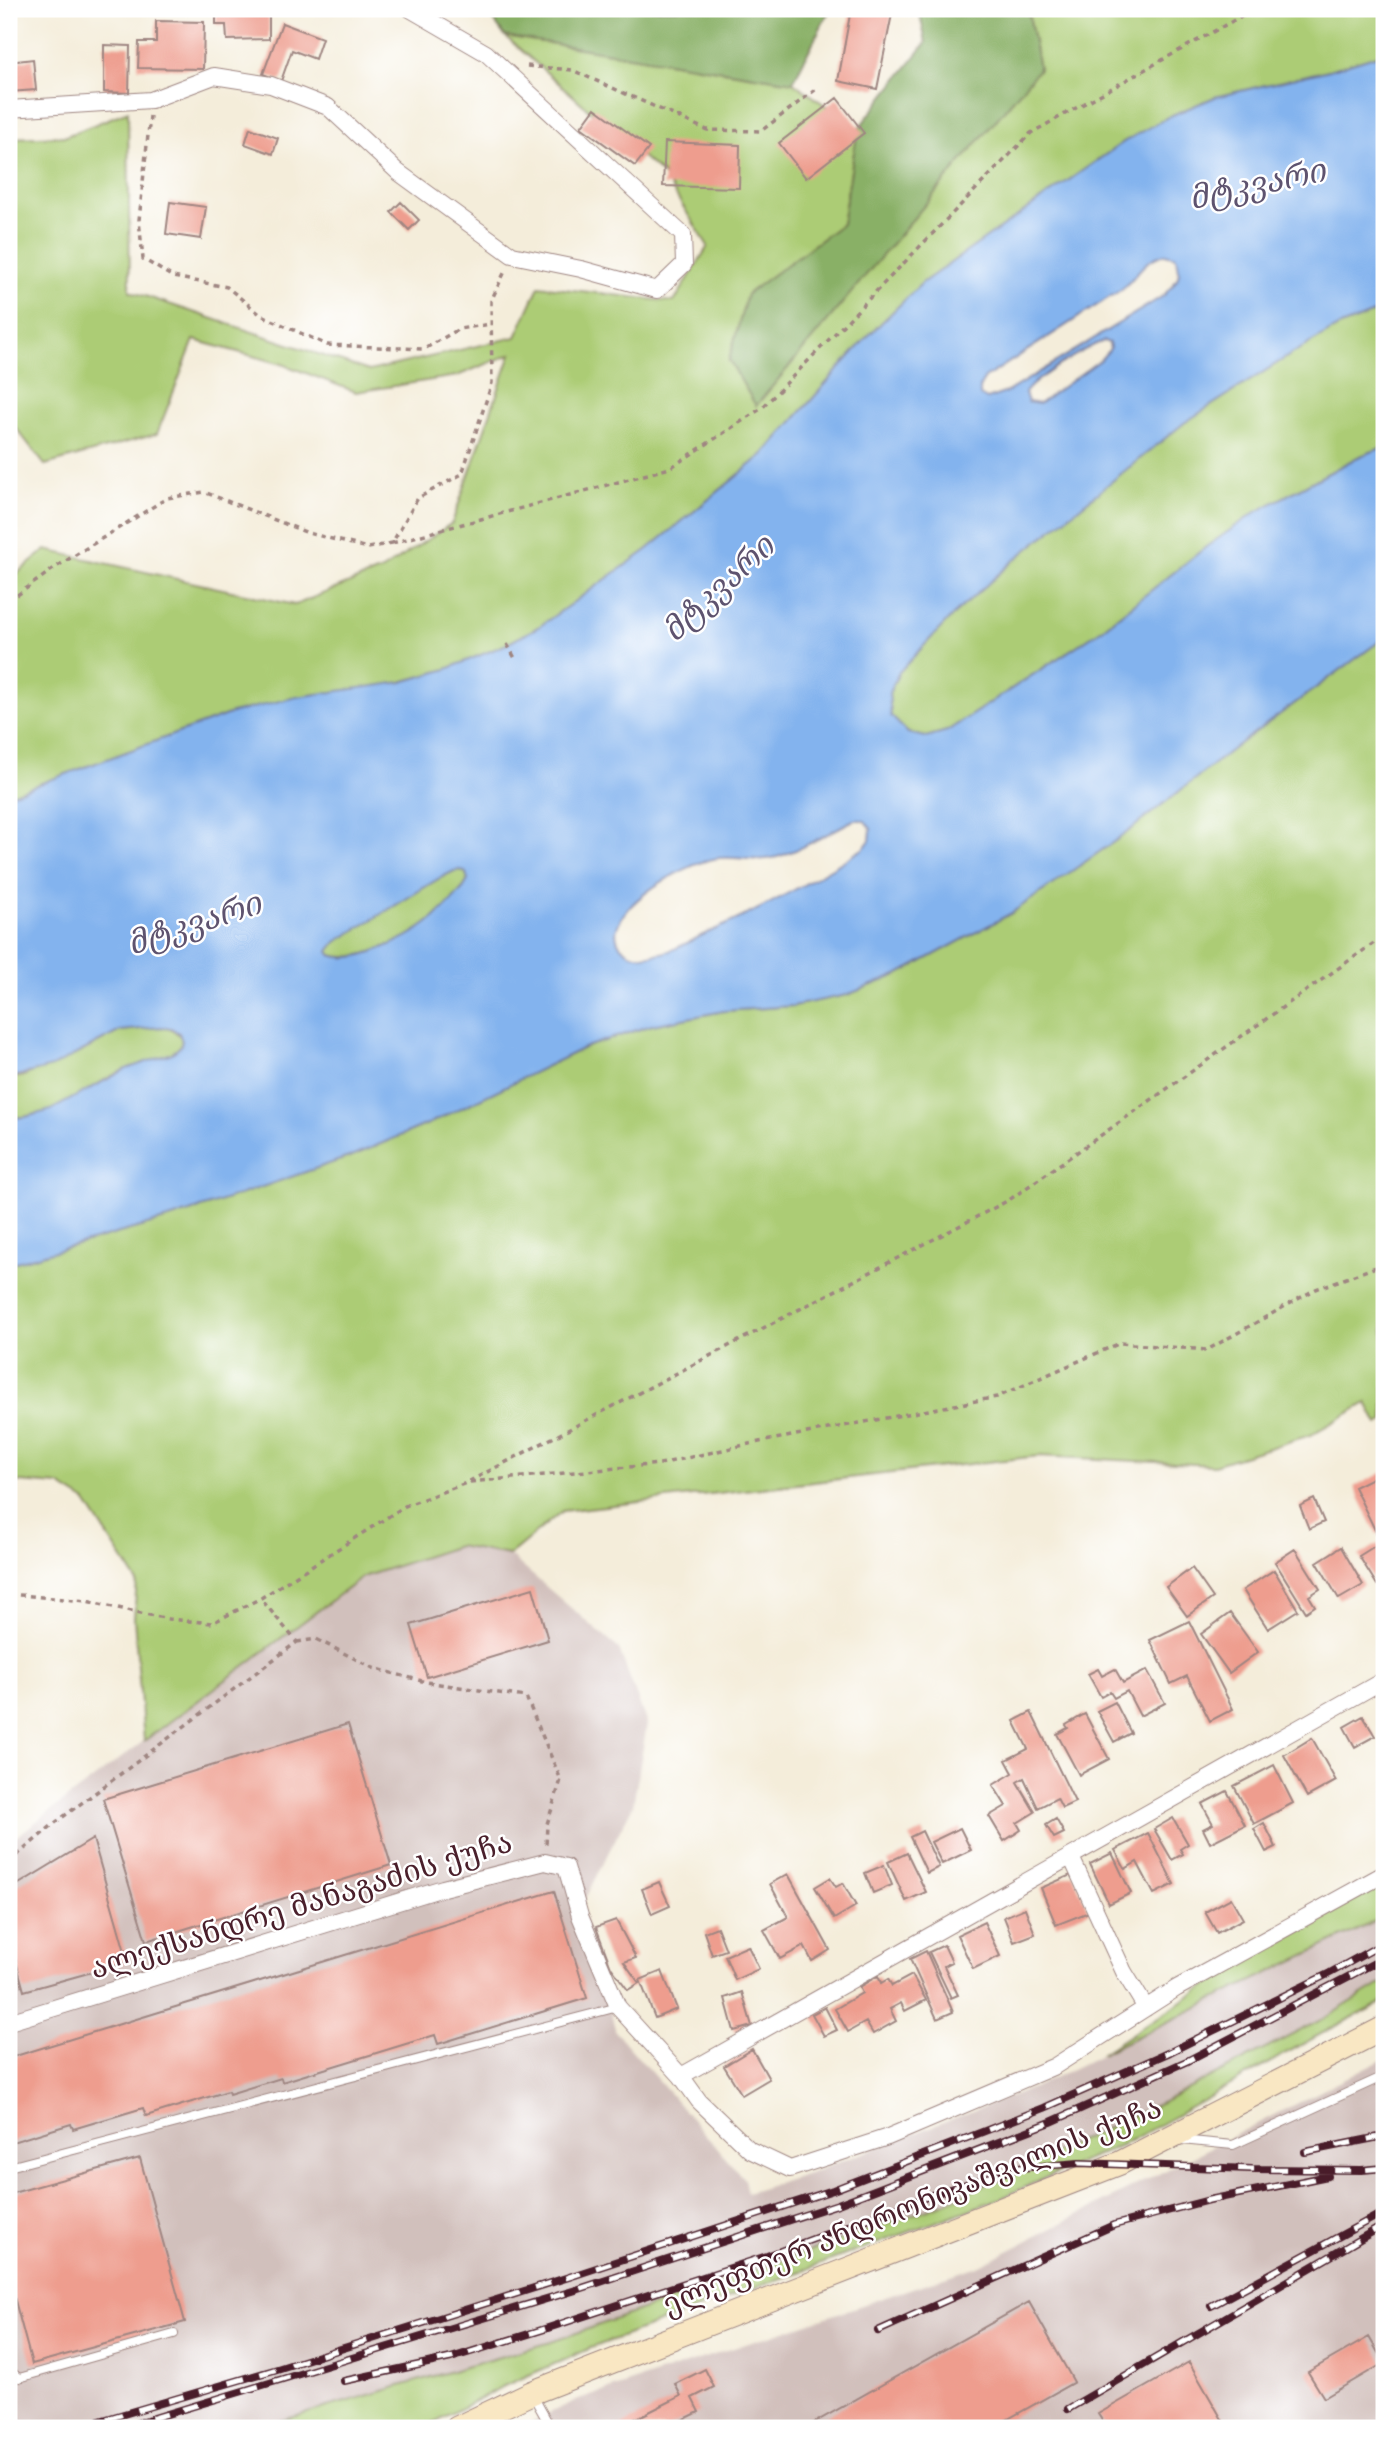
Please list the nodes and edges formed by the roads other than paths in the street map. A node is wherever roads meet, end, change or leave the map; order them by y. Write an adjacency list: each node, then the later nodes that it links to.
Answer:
1 (410, 9): 2 (street)
2 (9, 109)
3 (1384, 1680): 4 (street)
4 (1071, 1857): 7 (street); 10 (street)
5 (1384, 1874): 7 (street, ალექსანდრე მანაგაძის ქუჩა)
6 (618, 2007): 8 (street, ალექსანდრე მანაგაძის ქუჩა); 10 (street, ალექსანდრე მანაგაძის ქუჩა); 13 (lane)
7 (1146, 2008): 10 (street, ალექსანდრე მანაგაძის ქუჩა)
8 (9, 2022)
9 (1384, 2028): 12 (main road, ელეფთერ ანდრონიკაშვილის ქუჩა)
10 (681, 2076)
11 (1384, 2076): 12 (lane)
12 (1167, 2139): 16 (main road, ელეფთერ ანდრონიკაშვილის ქუჩა)
13 (9, 2167)
14 (174, 2333): 15 (lane)
15 (9, 2370)
16 (531, 2393): 17 (main road, ელეფთერ ანდრონიკაშვილის ქუჩა); 18 (lane)
17 (457, 2428)
18 (551, 2428)

